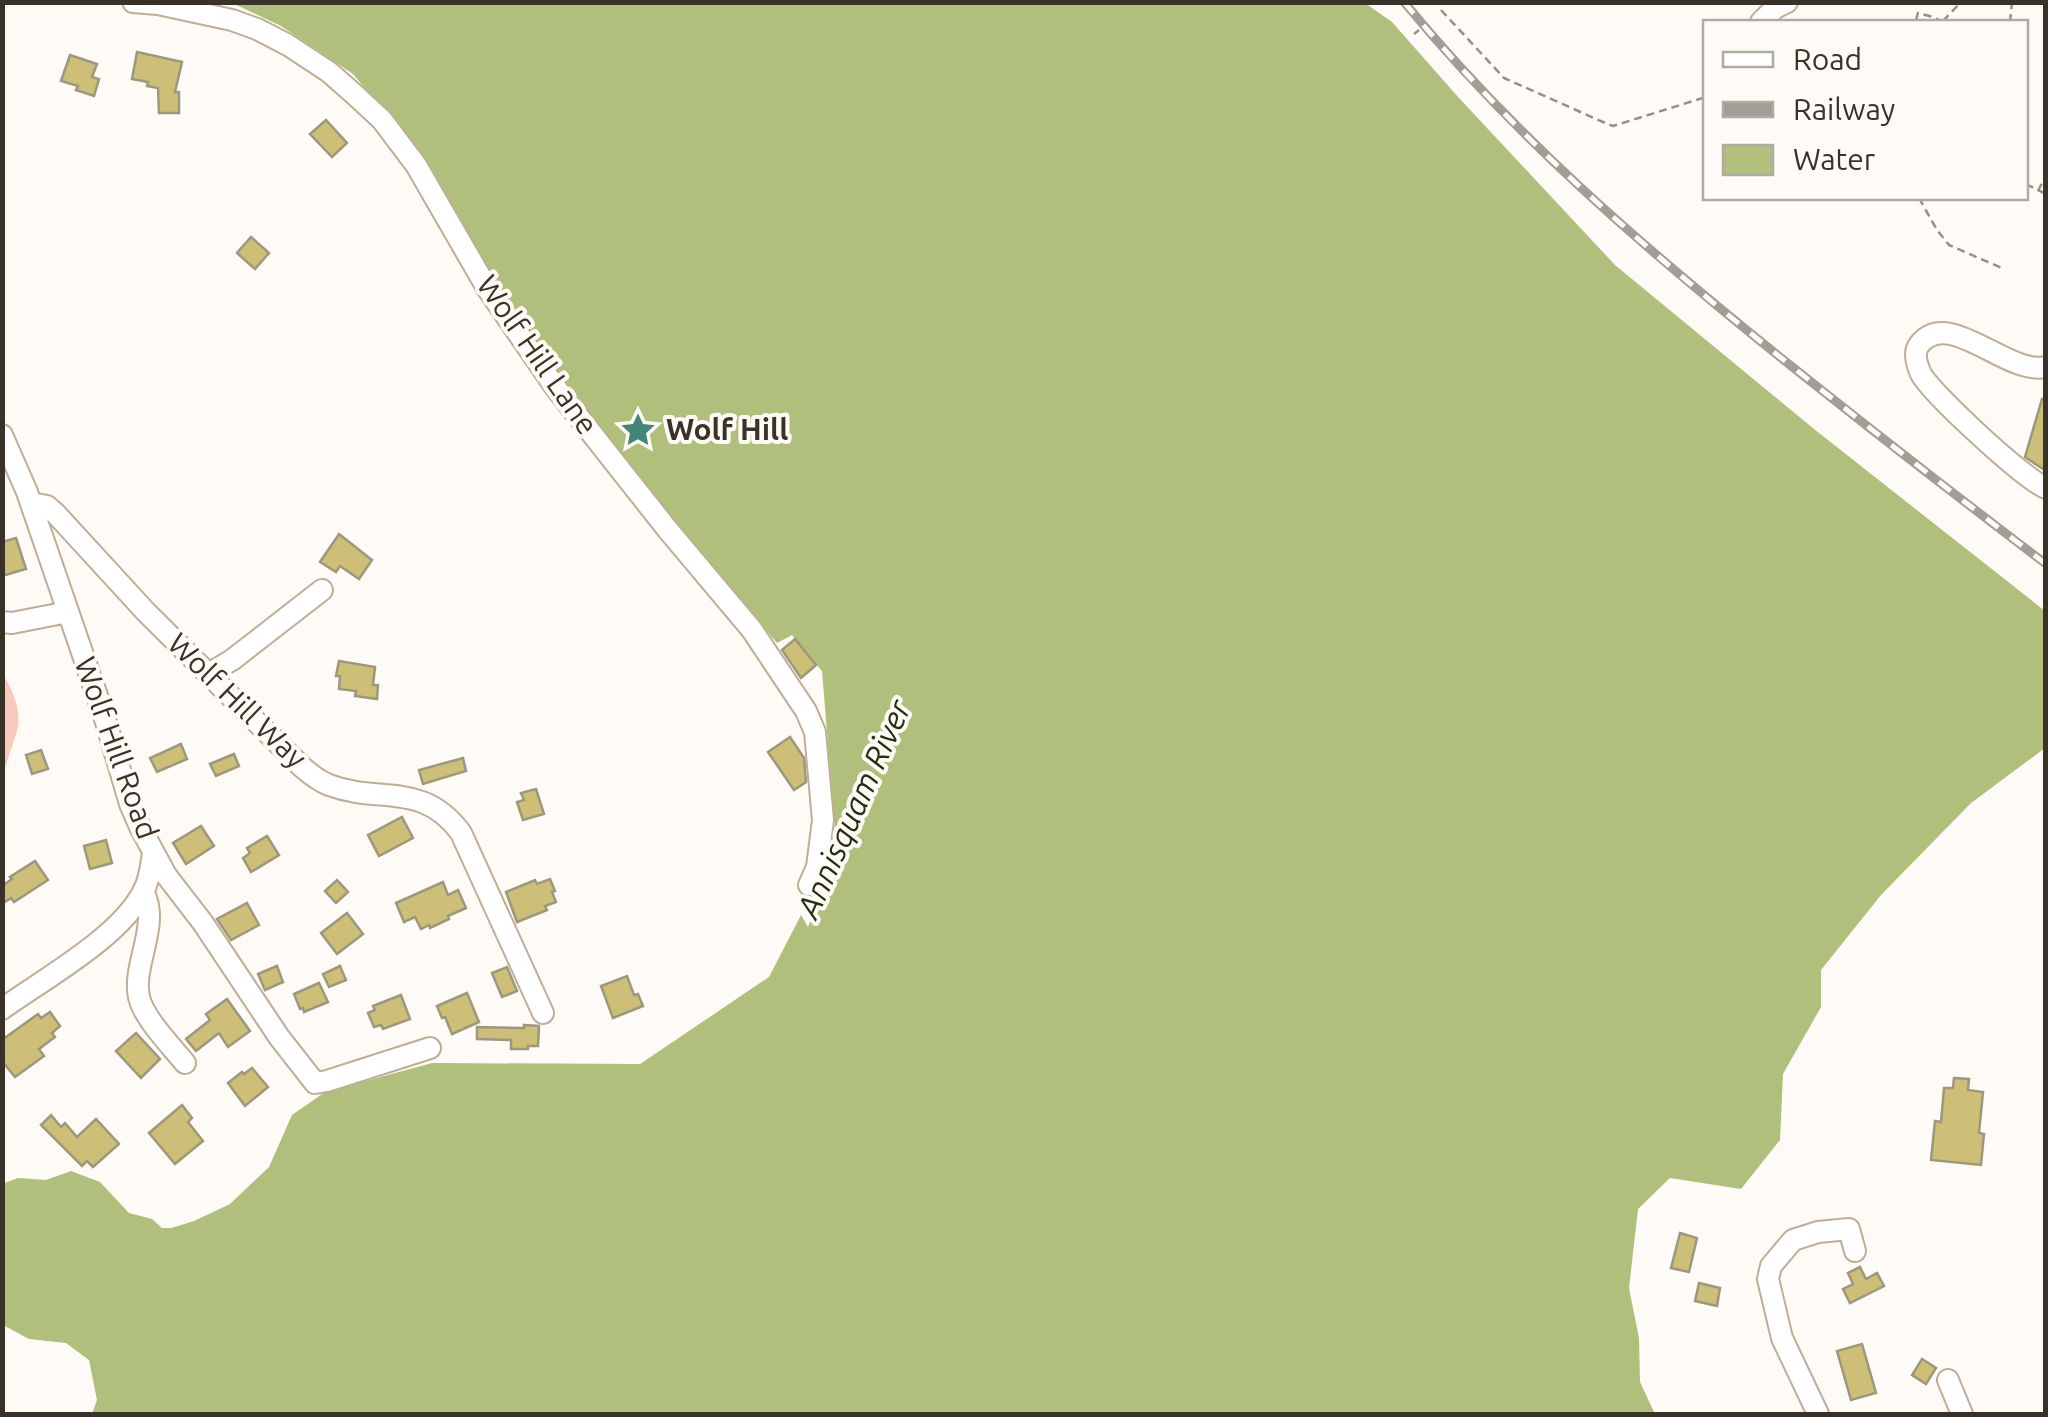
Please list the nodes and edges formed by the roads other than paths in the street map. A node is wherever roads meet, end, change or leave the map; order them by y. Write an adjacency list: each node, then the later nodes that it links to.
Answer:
1 (133, 2): 13 (street, Wolf Hill Lane)
2 (1786, 2): 3 (street)
3 (1764, 20)
4 (2046, 367): 6 (street)
5 (2, 435): 7 (street, Wolf Hill Road)
6 (2046, 488)
7 (31, 503): 9 (street, Wolf Hill Road); 11 (street, Wolf Hill Way)
8 (322, 590): 11 (street)
9 (68, 612): 10 (street); 12 (street, Wolf Hill Road)
10 (2, 622)
11 (210, 674): 16 (street, Wolf Hill Way)
12 (154, 853): 14 (street); 17 (street, Wolf Hill Road)
13 (809, 885)
14 (144, 893): 15 (street); 18 (street)
15 (2, 1009)
16 (543, 1012)
17 (430, 1048)
18 (185, 1063)
19 (1855, 1251): 21 (street)
20 (1948, 1380): 22 (street)
21 (1818, 1414)
22 (1962, 1414)

